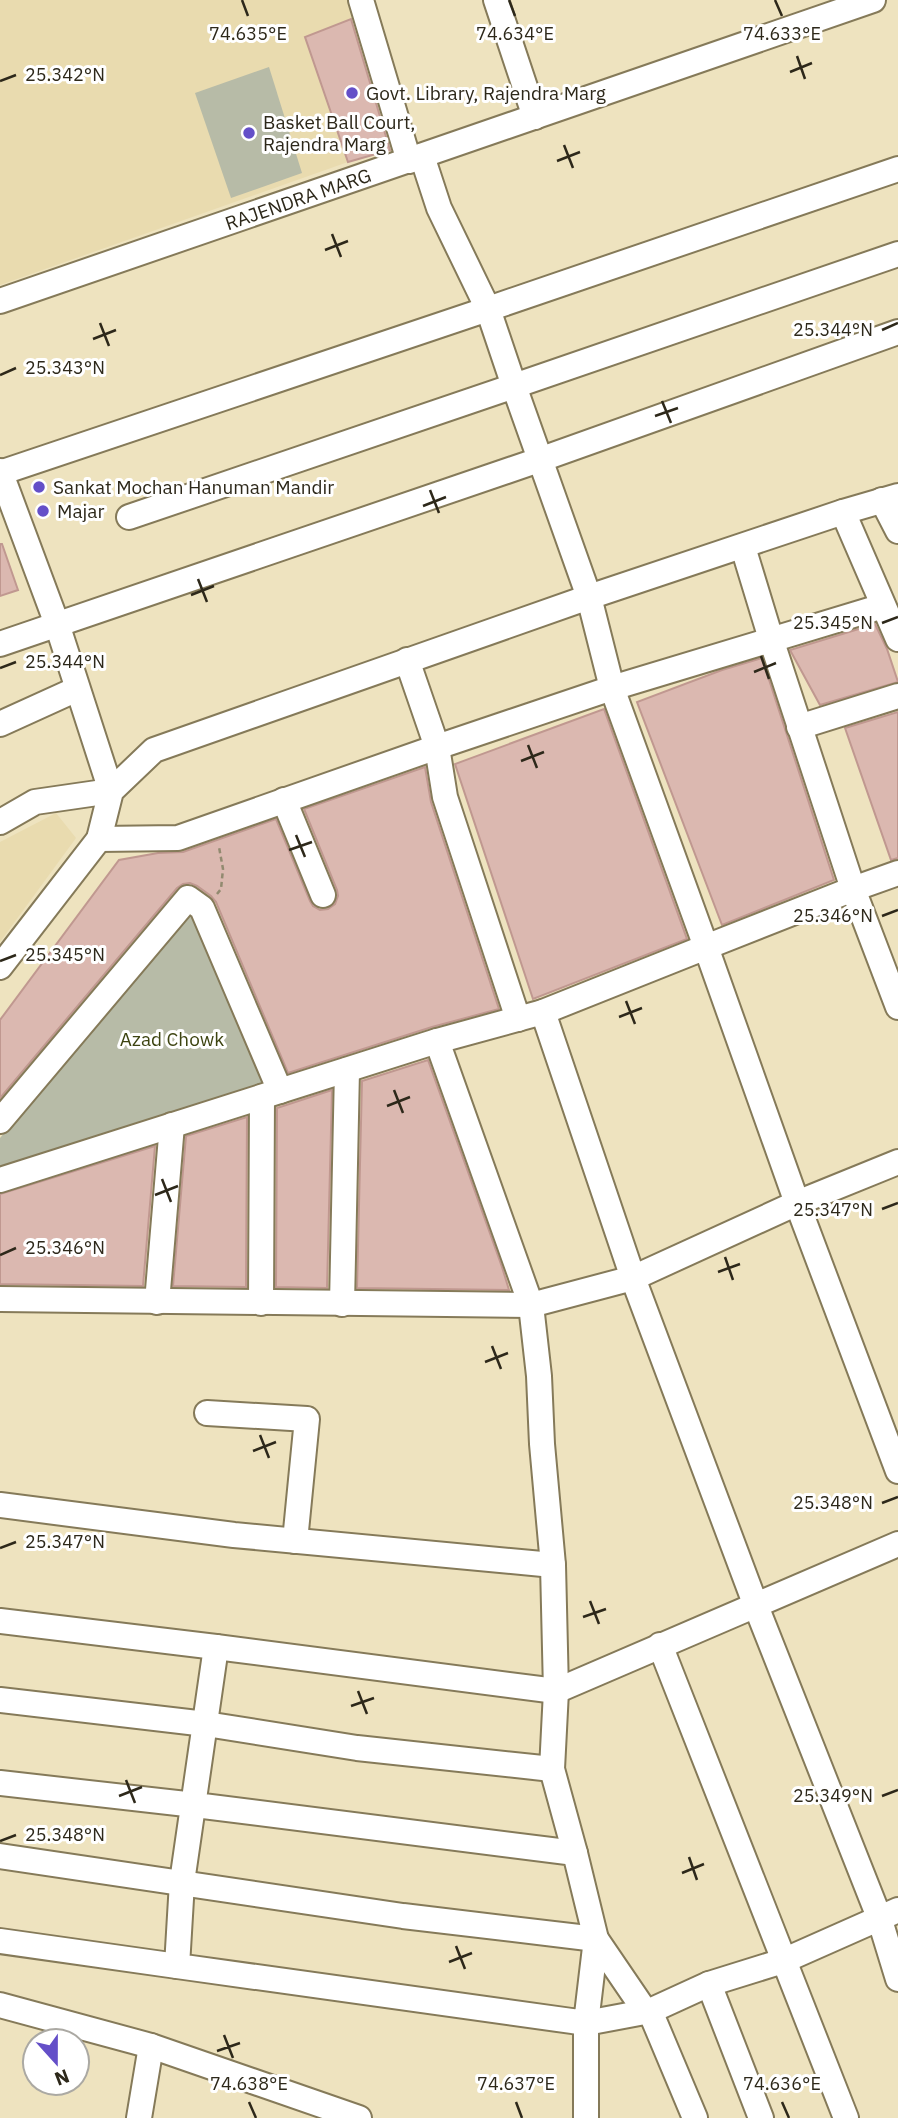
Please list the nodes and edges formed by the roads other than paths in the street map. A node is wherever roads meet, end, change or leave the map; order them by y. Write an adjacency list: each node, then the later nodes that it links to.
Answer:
1 (361, 0): 5 (street)
2 (496, 0): 4 (street)
3 (873, 0): 4 (street, RAJENDRA MARG)
4 (535, 117): 5 (street, RAJENDRA MARG)
5 (416, 159): 8 (street, RAJENDRA MARG); 9 (street)
6 (898, 169): 9 (street)
7 (898, 254): 11 (street)
8 (0, 301)
9 (488, 309): 11 (street); 13 (street)
10 (898, 332): 12 (street)
11 (514, 386): 12 (street); 16 (street)
12 (539, 460): 19 (street); 21 (street)
13 (0, 473): 21 (street)
14 (890, 498): 15 (street); 17 (street)
15 (843, 512): 18 (street); 20 (street)
16 (129, 517)
17 (898, 531)
18 (743, 547): 19 (street); 22 (street)
19 (589, 597): 25 (street); 26 (street)
20 (883, 606): 22 (street); 23 (street)
21 (57, 624): 24 (street); 27 (street)
22 (771, 639): 26 (street); 30 (street)
23 (898, 639)
24 (0, 645)
25 (407, 660): 31 (street); 32 (street)
26 (612, 688): 31 (street); 39 (street)
27 (77, 689): 29 (street); 32 (street)
28 (898, 696): 30 (street)
29 (0, 724)
30 (799, 727): 37 (street)
31 (437, 747): 33 (street); 43 (street)
32 (111, 791): 34 (street); 35 (street)
33 (284, 800): 35 (street); 38 (street)
34 (0, 822)
35 (99, 839): 40 (street)
36 (898, 873): 37 (street)
37 (853, 889): 39 (street); 41 (street)
38 (323, 895)
39 (706, 947): 42 (street); 51 (street)
40 (0, 967)
41 (898, 1007)
42 (543, 1012): 43 (street); 52 (street)
43 (518, 1019): 44 (street)
44 (438, 1041): 45 (street); 57 (street)
45 (346, 1070): 46 (street); 56 (street)
46 (271, 1094): 47 (street); 48 (street); 55 (street)
47 (0, 1121)
48 (172, 1125): 50 (street); 54 (street)
49 (898, 1162): 51 (street)
50 (0, 1180)
51 (797, 1203): 52 (street); 59 (street)
52 (633, 1278): 57 (street); 64 (street)
53 (0, 1299): 54 (street)
54 (157, 1302): 55 (street)
55 (261, 1303): 56 (street)
56 (342, 1304): 57 (street)
57 (531, 1306): 63 (street)
58 (207, 1413): 61 (street)
59 (898, 1471)
60 (0, 1505): 61 (street)
61 (295, 1541): 63 (street)
62 (898, 1544): 64 (street)
63 (552, 1565): 68 (street)
64 (756, 1606): 66 (street); 77 (street)
65 (0, 1621): 67 (street)
66 (660, 1645): 68 (street); 80 (street)
67 (216, 1647): 68 (street); 70 (street)
68 (556, 1690): 71 (street)
69 (0, 1700): 70 (street)
70 (206, 1724): 71 (street); 73 (street)
71 (552, 1769): 74 (street)
72 (0, 1783): 73 (street)
73 (194, 1805): 74 (street); 76 (street)
74 (575, 1853): 78 (street)
75 (0, 1856): 76 (street)
76 (182, 1882): 78 (street); 81 (street)
77 (888, 1913): 80 (street); 82 (street)
78 (596, 1939): 85 (street); 86 (street)
79 (0, 1941): 81 (street)
80 (783, 1961): 83 (street); 93 (street)
81 (177, 1966): 86 (street)
82 (898, 1979)
83 (709, 1984): 85 (street); 92 (street)
84 (0, 2005): 87 (street)
85 (650, 2011): 86 (street); 91 (street)
86 (586, 2023): 90 (street)
87 (151, 2046): 88 (street); 89 (street)
88 (139, 2118)
89 (359, 2118)
90 (586, 2118)
91 (695, 2118)
92 (761, 2118)
93 (846, 2118)

